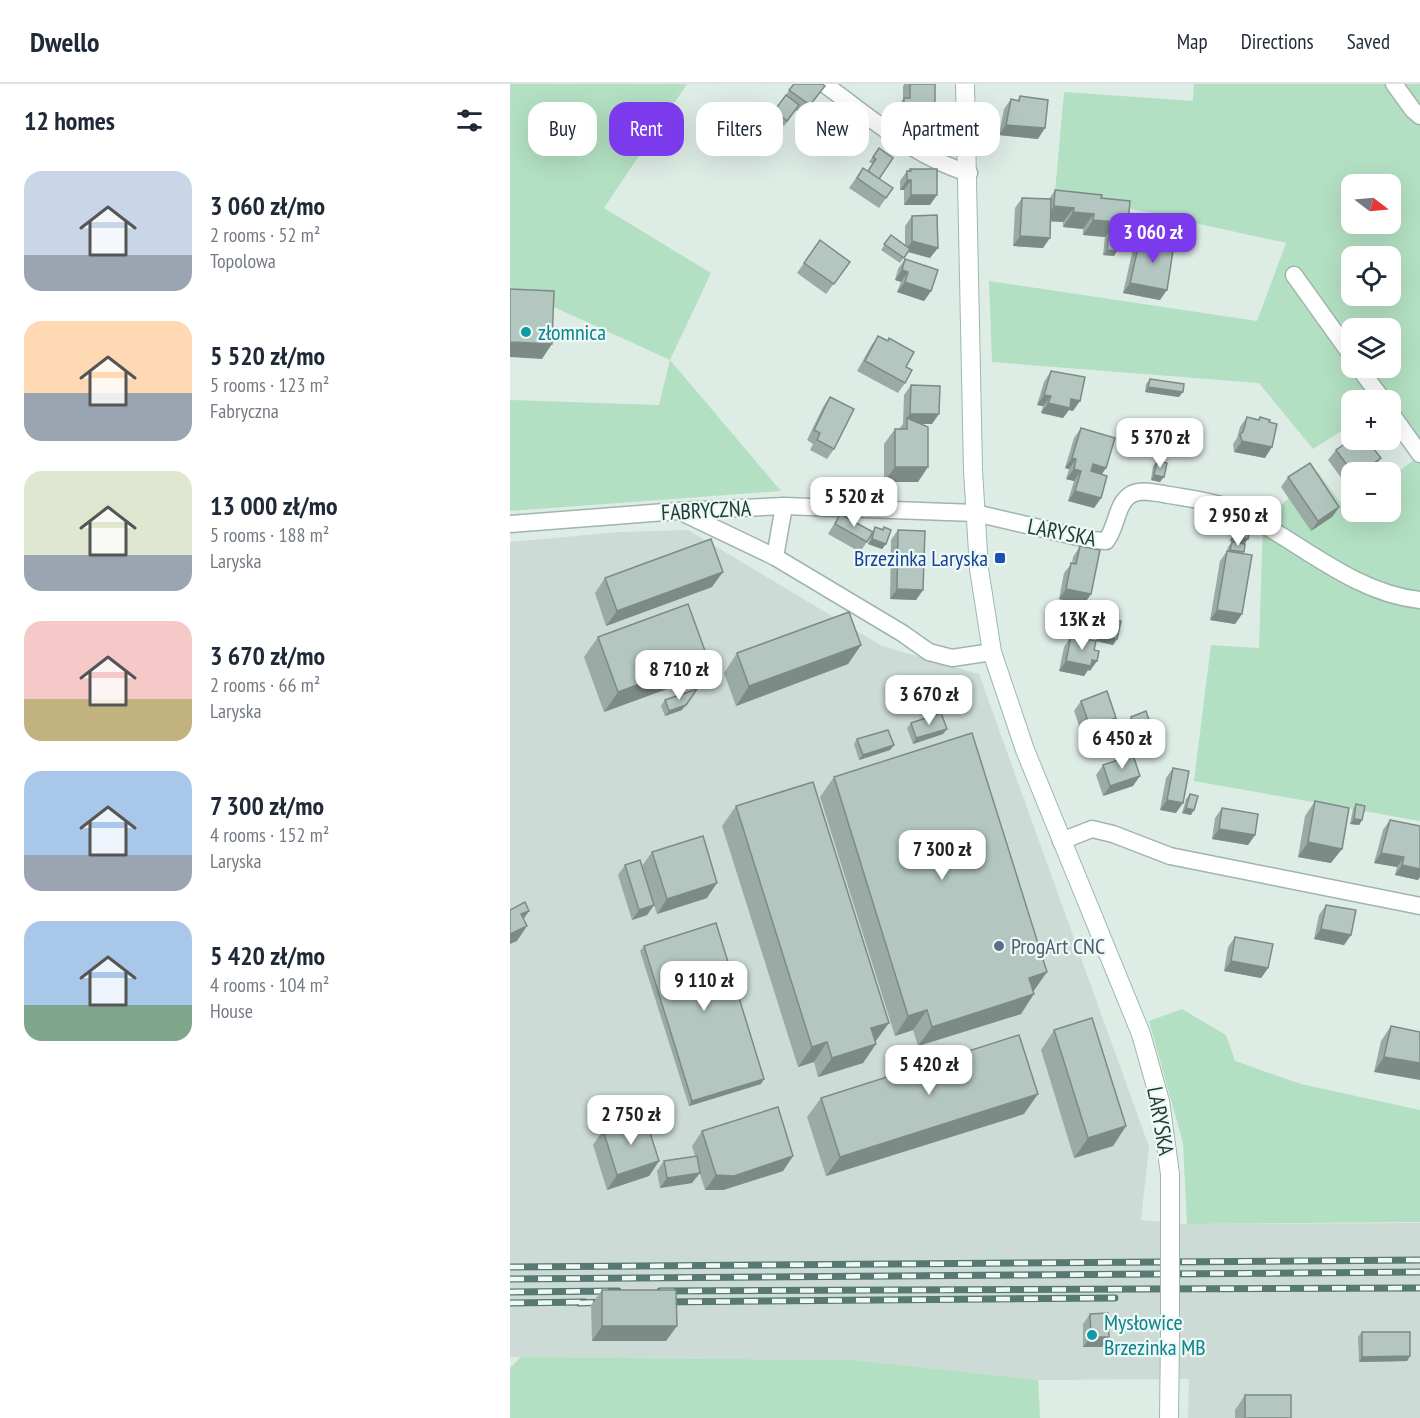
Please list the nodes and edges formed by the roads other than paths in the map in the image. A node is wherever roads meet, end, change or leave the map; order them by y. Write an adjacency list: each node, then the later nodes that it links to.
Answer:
1 (824, 84): 5 (street)
2 (966, 84): 5 (street, LARYSKA)
3 (1394, 86): 4 (street)
4 (1420, 116)
5 (969, 173): 12 (street, LARYSKA)
6 (1294, 275): 7 (street)
7 (1341, 341)
8 (1401, 427): 9 (street)
9 (1420, 454)
10 (784, 506): 11 (street, FABRYCZNA); 12 (street, FABRYCZNA); 14 (street)
11 (678, 510): 13 (street, FABRYCZNA); 14 (street)
12 (975, 513): 15 (street, LARYSKA); 16 (street, LARYSKA)
13 (510, 524)
14 (776, 557): 16 (street)
15 (1420, 600)
16 (992, 652): 17 (street, LARYSKA)
17 (1061, 841): 18 (street); 19 (street, LARYSKA, bridge)
18 (1420, 906)
19 (1169, 1418)

